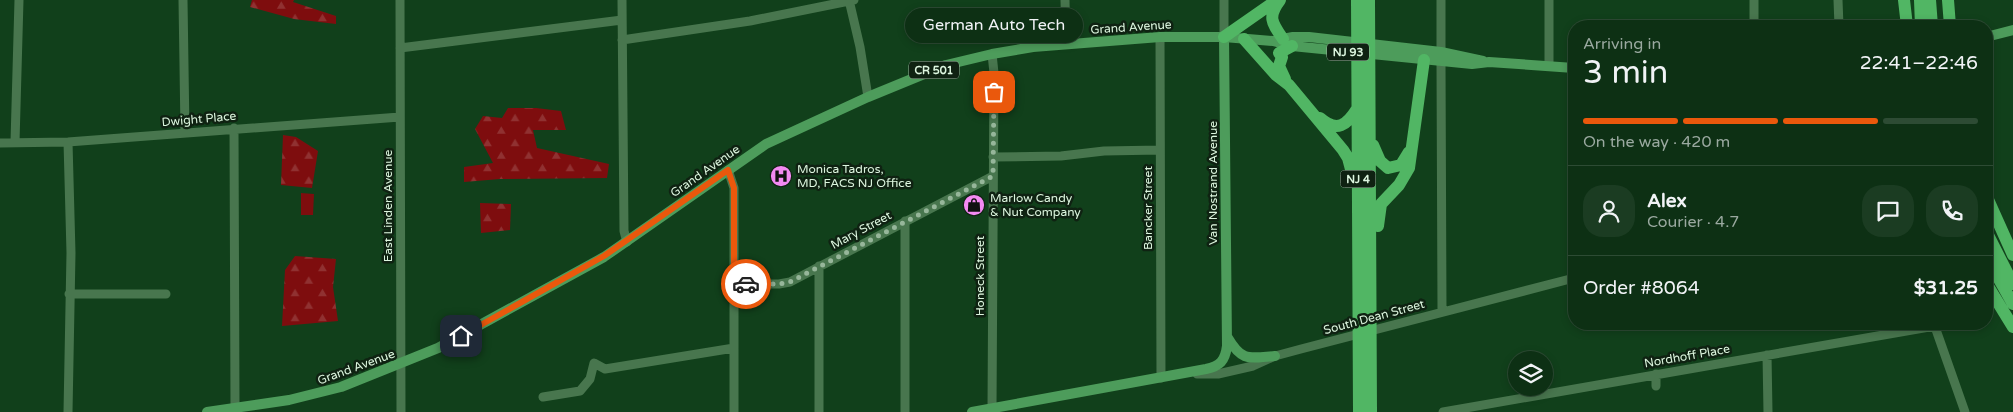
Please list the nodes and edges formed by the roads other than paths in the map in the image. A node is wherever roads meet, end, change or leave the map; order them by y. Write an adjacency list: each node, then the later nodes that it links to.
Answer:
1 (19, 0): 48 (street)
2 (183, 0): 46 (street)
3 (400, 0): 33 (street, East Linden Avenue)
4 (622, 0): 18 (street)
5 (851, 0): 30 (street); 41 (street)
6 (1065, 0): 32 (street)
7 (1224, 0): 28 (street, Van Nostrand Avenue)
8 (1279, 0): 28 (highway); 31 (highway)
9 (1440, 0): 35 (street)
10 (1549, 0): 37 (street)
11 (1754, 0): 19 (street)
12 (1838, 0): 20 (street)
13 (1904, 0): 21 (highway)
14 (1920, 0): 22 (highway)
15 (1930, 0): 23 (highway)
16 (1948, 0): 24 (highway)
17 (1360, 1): 39 (highway, NJ 4); 39 (highway, NJ 4)
18 (622, 20): 30 (street); 33 (street)
19 (1754, 20)
20 (1839, 20)
21 (1906, 20)
22 (1921, 20)
23 (1932, 20)
24 (1950, 20)
25 (2013, 30): 26 (main road)
26 (1993, 35)
27 (1160, 37): 28 (main road, Grand Avenue / CR 501); 32 (main road, Grand Avenue / CR 501); 52 (street, Bancker Street)
28 (1224, 37): 29 (main road, Grand Avenue / NJ 93); 77 (main road, Van Nostrand Avenue)
29 (1244, 39): 31 (main road, Grand Avenue / NJ 93); 40 (highway)
30 (622, 40): 59 (street)
31 (1283, 42): 35 (main road, Grand Avenue / NJ 93); 36 (main road, Grand Avenue / NJ 93); 40 (highway)
32 (1066, 44): 34 (main road, Grand Avenue / CR 501)
33 (400, 48): 44 (street, East Linden Avenue)
34 (992, 54): 41 (main road, Grand Avenue / CR 501); 53 (street, Honeck Street)
35 (1441, 57): 36 (main road, Grand Avenue / NJ 93); 37 (main road, Grand Avenue / NJ 93); 72 (street)
36 (1424, 60): 51 (highway)
37 (1550, 66): 38 (main road, Grand Avenue / NJ 93)
38 (1568, 68)
39 (1363, 70): 43 (highway, NJ 4); 47 (highway, NJ 4)
40 (1289, 85): 42 (highway)
41 (868, 97): 54 (main road, Grand Avenue / CR 501)
42 (1310, 109): 43 (highway); 56 (highway)
43 (1357, 109): 56 (highway, NJ 4)
44 (400, 116): 45 (street, Dwight Place); 81 (street, East Linden Avenue)
45 (234, 128): 46 (street, Dwight Place); 88 (street)
46 (185, 132): 49 (street, Dwight Place)
47 (1370, 137): 51 (highway); 63 (highway, NJ 4)
48 (15, 142): 49 (street, Dwight Place); 50 (street, Dwight Place)
49 (68, 142): 68 (street)
50 (0, 143)
51 (1411, 147): 63 (highway)
52 (1160, 150): 53 (street); 85 (street, Bancker Street)
53 (993, 157): 55 (street, Honeck Street)
54 (728, 170): 59 (main road, Grand Avenue / CR 501); 66 (street)
55 (993, 176): 58 (street, Mary Street); 89 (street, Honeck Street)
56 (1358, 195): 73 (highway, NJ 4)
57 (1993, 211): 61 (highway)
58 (905, 222): 62 (street, Mary Street); 95 (street)
59 (627, 242): 81 (main road, Grand Avenue / CR 501)
60 (1993, 245): 67 (highway)
61 (2013, 255)
62 (819, 266): 66 (street, Mary Street); 94 (street)
63 (1370, 266): 73 (highway, NJ 4)
64 (1993, 268): 71 (highway)
65 (1568, 280): 72 (street, South Dean Street)
66 (734, 284): 78 (street)
67 (2013, 284)
68 (69, 294): 69 (street); 90 (street)
69 (166, 294)
70 (1993, 294): 74 (highway)
71 (2013, 304)
72 (1442, 312): 80 (street, South Dean Street)
73 (1365, 320): 97 (highway, NJ 4); 98 (highway, NJ 4)
74 (2013, 327)
75 (1907, 330): 79 (street, Nordhoff Place)
76 (1937, 330): 101 (street)
77 (1227, 336): 80 (main road); 82 (main road, Van Nostrand Avenue)
78 (734, 348): 87 (street); 93 (street)
79 (1767, 355): 84 (street, Nordhoff Place); 100 (street)
80 (1275, 356): 83 (street, South Dean Street)
81 (401, 364): 88 (main road, Grand Avenue / CR 501); 92 (street, East Linden Avenue)
82 (1221, 364): 83 (main road, South Dean Street)
83 (1181, 374): 85 (main road, South Dean Street)
84 (1656, 374): 86 (street); 99 (street, Nordhoff Place)
85 (1161, 378): 89 (main road, South Dean Street)
86 (1656, 386)
87 (543, 397)
88 (235, 408): 91 (main road, Grand Avenue / CR 501)
89 (992, 408): 96 (main road, South Dean Street)
90 (68, 412)
91 (208, 412)
92 (401, 412)
93 (734, 412)
94 (819, 412)
95 (905, 412)
96 (972, 412)
97 (1359, 412)
98 (1371, 412)
99 (1443, 412)
100 (1768, 412)
101 (1965, 412)

